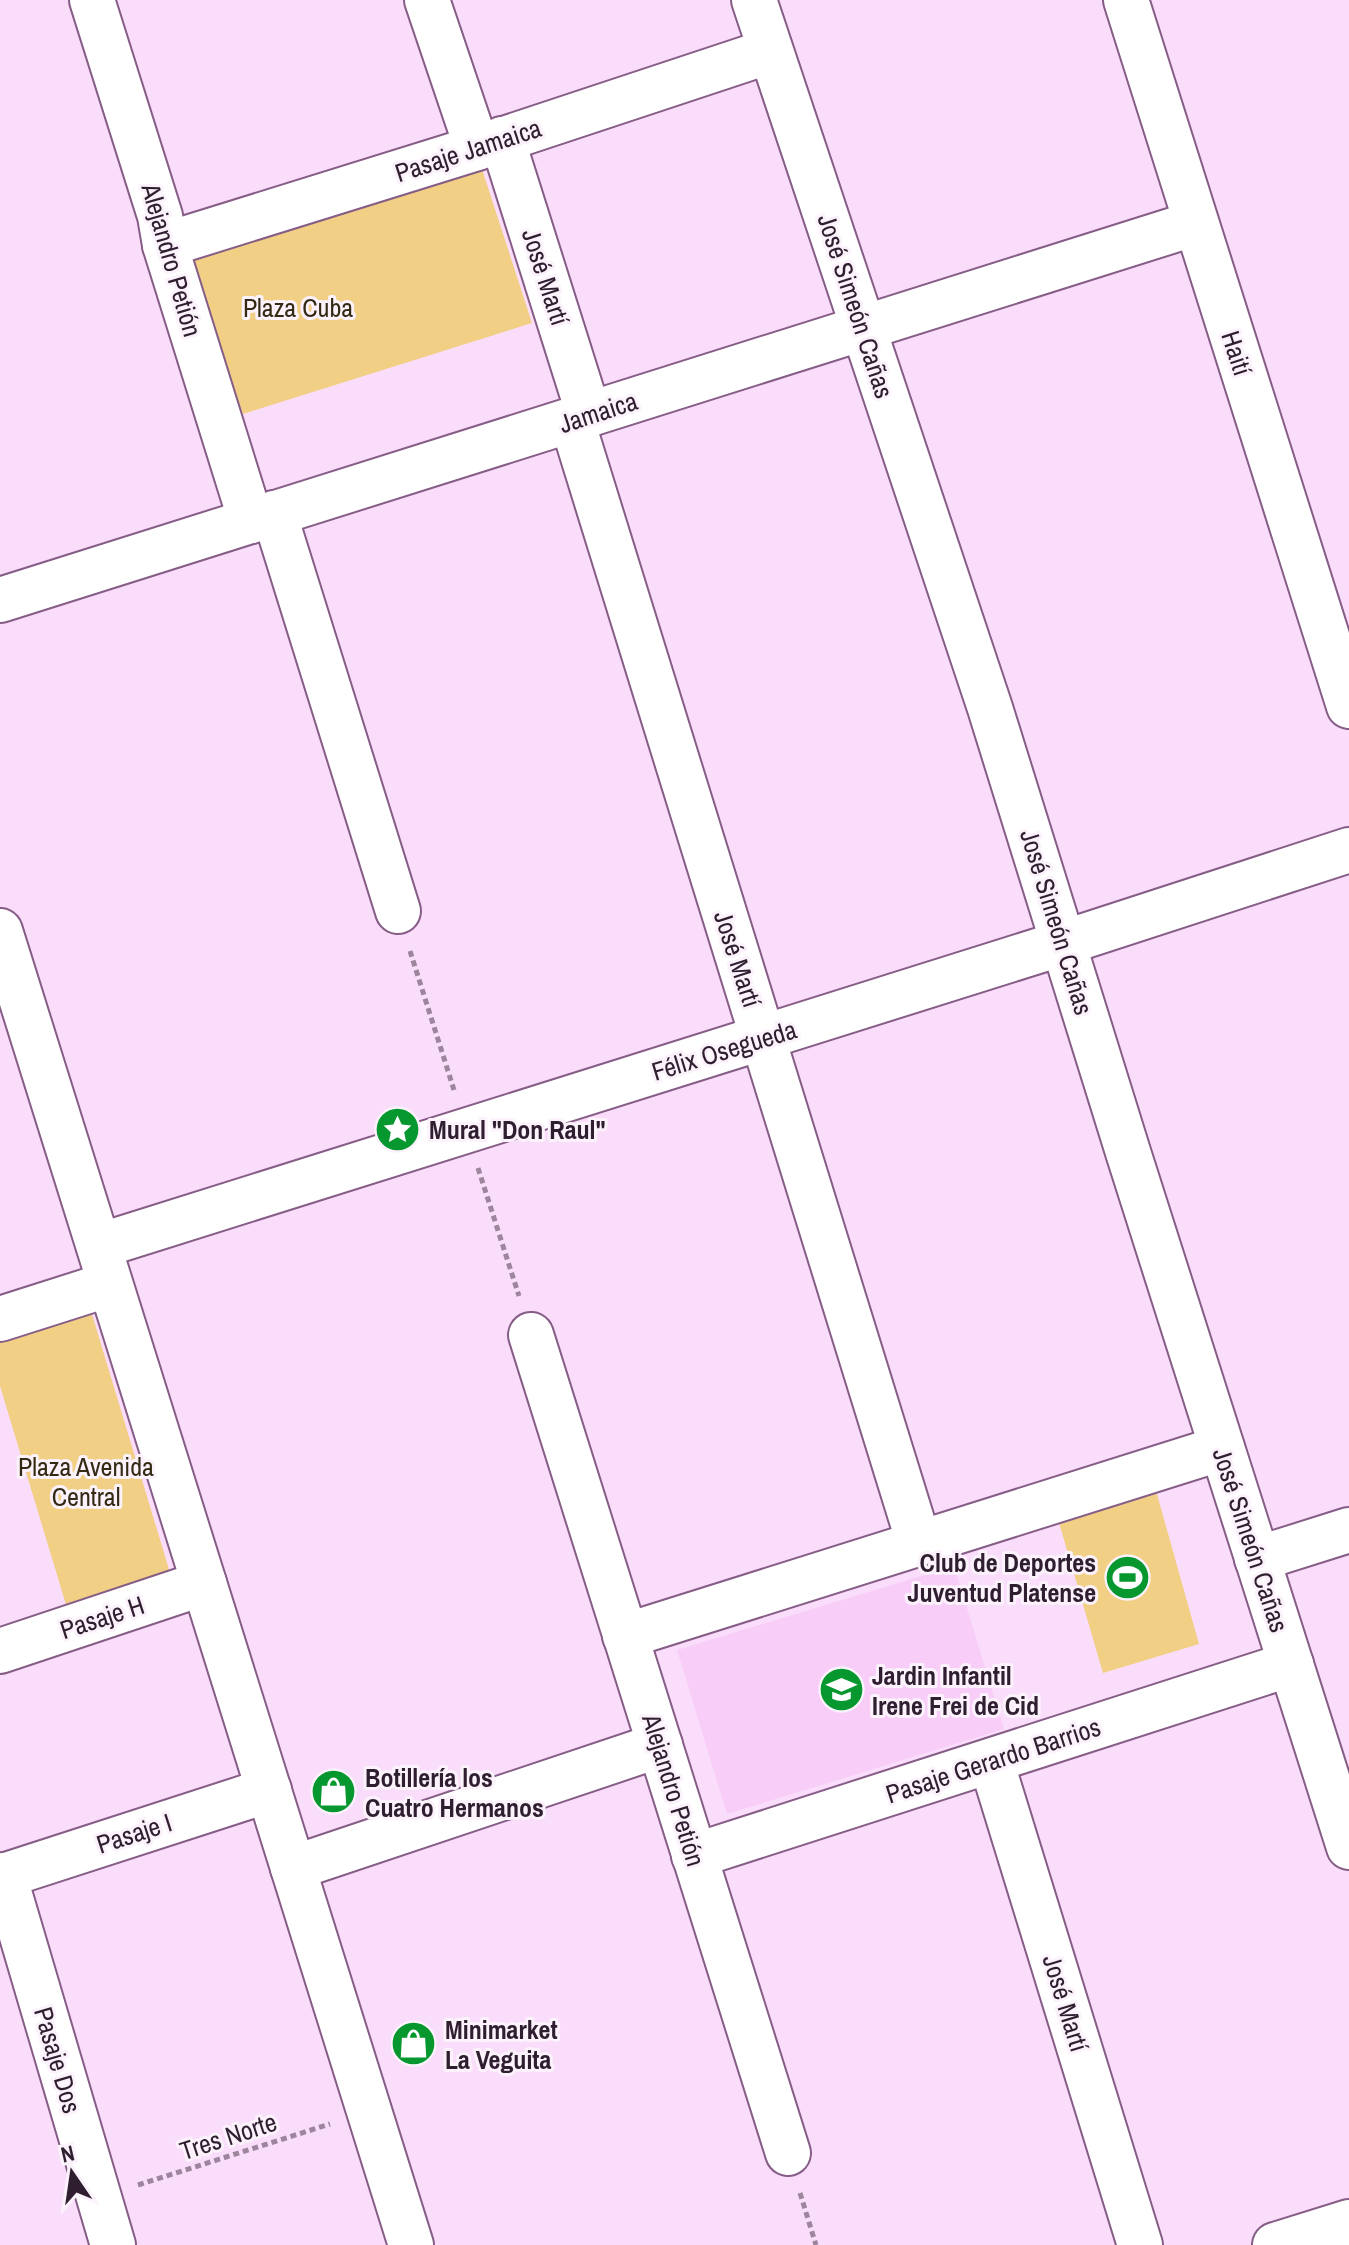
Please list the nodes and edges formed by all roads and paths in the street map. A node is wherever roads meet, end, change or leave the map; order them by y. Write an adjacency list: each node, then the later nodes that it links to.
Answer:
1 (92, 0): 8 (street, Alejandro Petión)
2 (427, 0): 6 (street, José Martí)
3 (754, 0): 5 (street, José Simeón Cañas)
4 (1126, 0): 7 (street, Haití)
5 (770, 51): 6 (street, Pasaje Jamaica); 9 (street, José Simeón Cañas)
6 (490, 143): 8 (street, Pasaje Jamaica); 10 (street, José Martí)
7 (1196, 223): 9 (street, Jamaica); 13 (street, Haití)
8 (165, 245): 11 (street, Alejandro Petión)
9 (863, 328): 10 (street, Jamaica); 17 (street, José Simeón Cañas)
10 (580, 418): 11 (street, Jamaica); 19 (street, José Martí)
11 (262, 517): 12 (street, Jamaica); 15 (street, Alejandro Petión)
12 (0, 600)
13 (1347, 692)
14 (1349, 850): 17 (street, Félix Osegueda)
15 (398, 911)
16 (0, 931): 18 (street)
17 (1063, 943): 19 (street, Félix Osegueda); 23 (street, José Simeón Cañas)
18 (16, 1038): 20 (street)
19 (763, 1038): 20 (street, Félix Osegueda); 25 (street, José Martí)
20 (104, 1265): 21 (street, Félix Osegueda); 27 (street)
21 (0, 1319)
22 (531, 1335): 28 (street, Alejandro Petión)
23 (1222, 1448): 25 (street); 26 (street, José Simeón Cañas)
24 (1349, 1530): 26 (street)
25 (919, 1543): 28 (street)
26 (1257, 1559): 30 (street, José Simeón Cañas)
27 (204, 1583): 29 (street, Pasaje H); 33 (street)
28 (625, 1636): 31 (street, Alejandro Petión)
29 (0, 1651)
30 (1291, 1664): 32 (street, Pasaje Gerardo Barrios); 34 (street, José Simeón Cañas)
31 (660, 1745): 35 (street, Alejandro Petión); 36 (street)
32 (991, 1761): 35 (street, Pasaje Gerardo Barrios); 45 (street, José Martí)
33 (269, 1790): 36 (street); 37 (street, Pasaje I)
34 (1349, 1847)
35 (694, 1856): 39 (street, Alejandro Petión)
36 (293, 1868): 38 (street)
37 (2, 1876): 40 (street, Pasaje Dos)
38 (370, 2112): 40 (path, Tres Norte); 43 (street)
39 (788, 2153): 44 (path)
40 (98, 2198): 42 (street, Pasaje Dos)
41 (1349, 2222): 46 (street)
42 (113, 2245)
43 (411, 2245)
44 (816, 2245)
45 (1140, 2245)
46 (1275, 2245)

